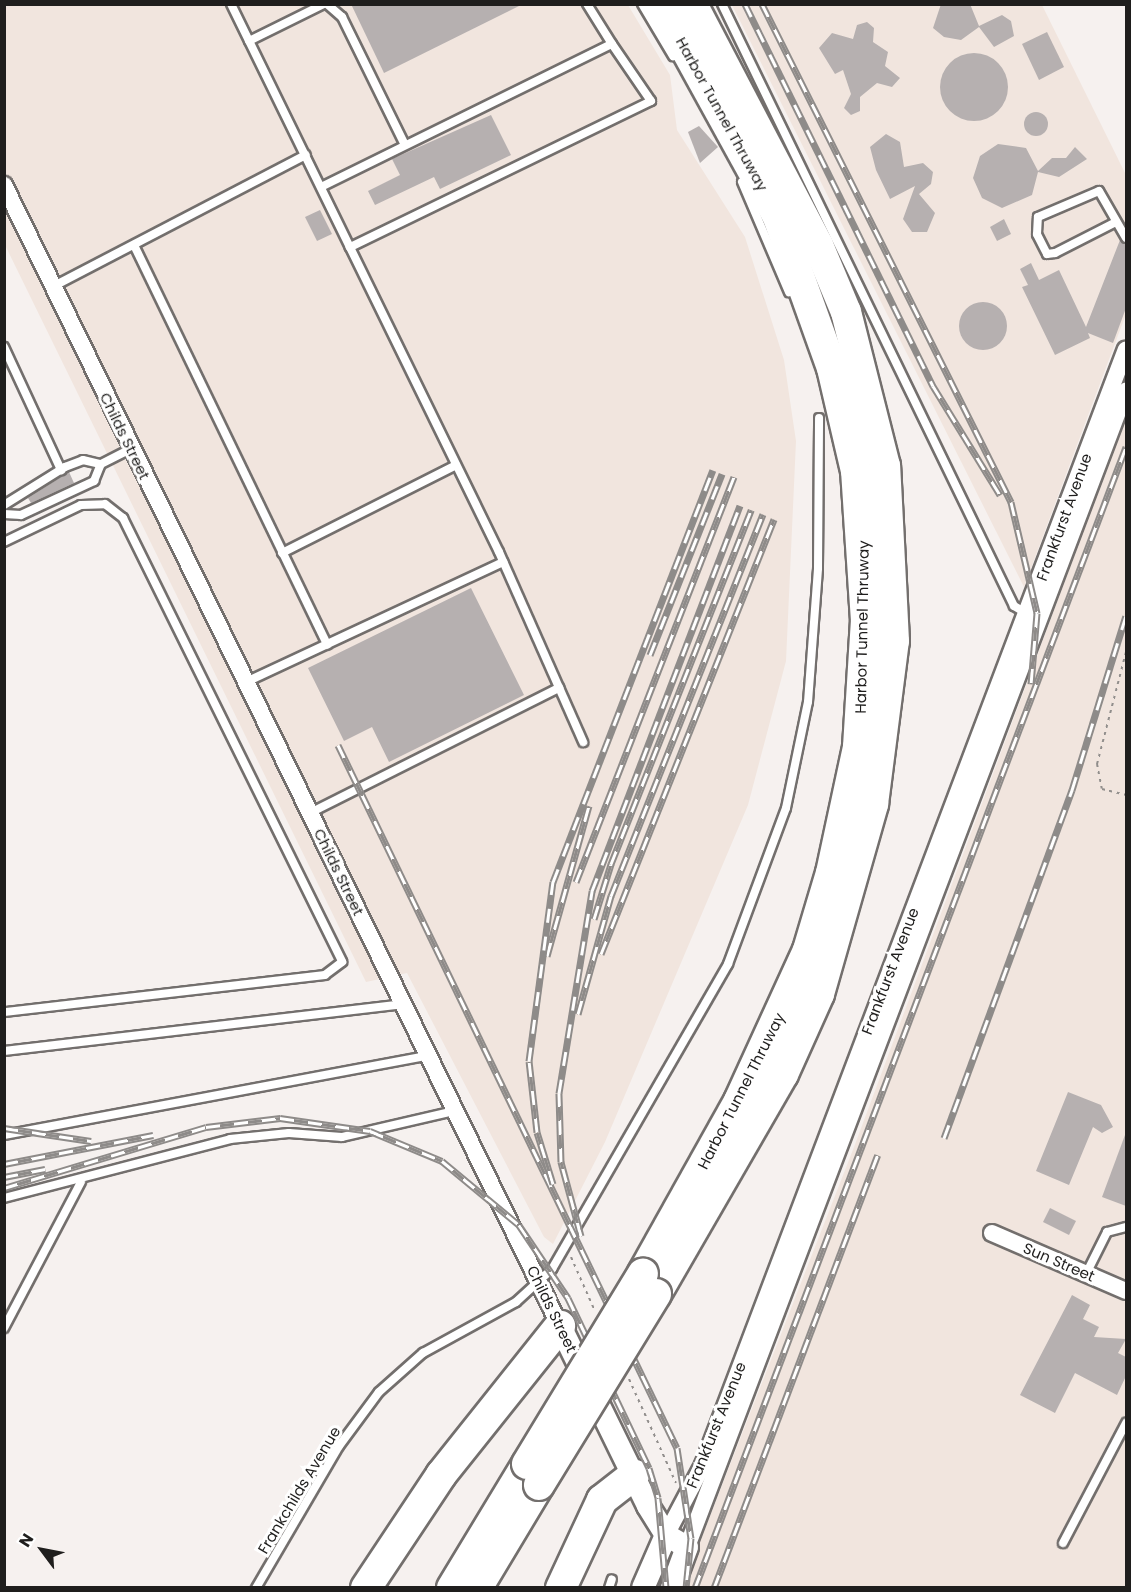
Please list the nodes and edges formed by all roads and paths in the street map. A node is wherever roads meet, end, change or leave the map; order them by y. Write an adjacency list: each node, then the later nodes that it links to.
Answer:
1 (231, 4): 8 (lane)
2 (326, 4): 8 (lane); 12 (lane)
3 (588, 4): 9 (lane)
4 (642, 4): 10 (lane)
5 (661, 4): 15 (highway, Harbor Tunnel Thruway)
6 (692, 4): 15 (highway, Harbor Tunnel Thruway)
7 (722, 4): 15 (lane)
8 (249, 41): 14 (lane)
9 (612, 44): 12 (lane); 21 (lane)
10 (679, 66)
11 (708, 116): 13 (lane)
12 (404, 144): 17 (lane)
13 (724, 145)
14 (306, 155): 17 (lane); 20 (lane)
15 (774, 159): 23 (lane); 28 (highway, Harbor Tunnel Thruway); 38 (lane); 58 (highway, Harbor Tunnel Thruway)
16 (4, 185): 22 (street, Childs Street)
17 (321, 187): 21 (lane)
18 (1114, 223): 18 (lane); 19 (lane)
19 (1126, 238)
20 (134, 245): 22 (lane); 36 (lane)
21 (350, 247): 31 (lane)
22 (52, 287): 29 (street, Childs Street)
23 (793, 303)
24 (4, 347): 32 (lane)
25 (1126, 350): 38 (street, Frankfurst Avenue)
26 (813, 353): 28 (lane)
27 (1126, 391): 38 (street, Frankfurst Avenue)
28 (832, 416): 57 (lane, Frankchilds Avenue); 58 (highway, Harbor Tunnel Thruway)
29 (131, 449): 30 (lane); 41 (street, Childs Street)
30 (101, 464): 32 (lane); 34 (lane)
31 (456, 465): 36 (lane); 37 (lane)
32 (61, 470): 33 (lane)
33 (4, 505)
34 (4, 514)
35 (4, 542): 47 (lane)
36 (282, 553): 39 (lane)
37 (503, 562): 39 (lane); 42 (lane)
38 (1034, 616): 65 (street, Frankfurst Avenue); 67 (street, Frankfurst Avenue)
39 (327, 645): 41 (lane)
40 (1126, 652): 44 (path)
41 (246, 682): 45 (street, Childs Street)
42 (559, 688): 43 (lane); 45 (lane)
43 (583, 742)
44 (1126, 795)
45 (310, 813): 46 (street, Childs Street)
46 (404, 1004): 48 (lane); 49 (street, Childs Street)
47 (4, 1012)
48 (4, 1051)
49 (427, 1056): 50 (street, Childs Street); 51 (lane)
50 (454, 1111): 52 (lane); 57 (street, Childs Street)
51 (4, 1135)
52 (81, 1182): 53 (lane); 61 (lane)
53 (4, 1198)
54 (1126, 1227): 56 (lane)
55 (992, 1233): 56 (street, Sun Street)
56 (1086, 1274): 59 (street, Sun Street)
57 (539, 1283): 60 (street, Childs Street); 68 (lane, Frankchilds Avenue)
58 (649, 1283): 63 (highway, Harbor Tunnel Thruway, bridge)
59 (1126, 1292)
60 (560, 1326): 64 (main road, Childs Street); 69 (highway)
61 (4, 1328)
62 (1126, 1423): 66 (lane)
63 (533, 1474): 70 (highway, Harbor Tunnel Thruway); 71 (highway, Harbor Tunnel Thruway)
64 (634, 1475): 65 (main road, Childs Street); 72 (highway)
65 (666, 1535): 67 (main road); 73 (main road, Frankfurst Avenue)
66 (1063, 1543)
67 (687, 1547): 74 (main road, Frankfurst Avenue)
68 (256, 1587)
69 (366, 1587)
70 (452, 1587)
71 (477, 1587)
72 (561, 1587)
73 (643, 1587)
74 (672, 1587)

